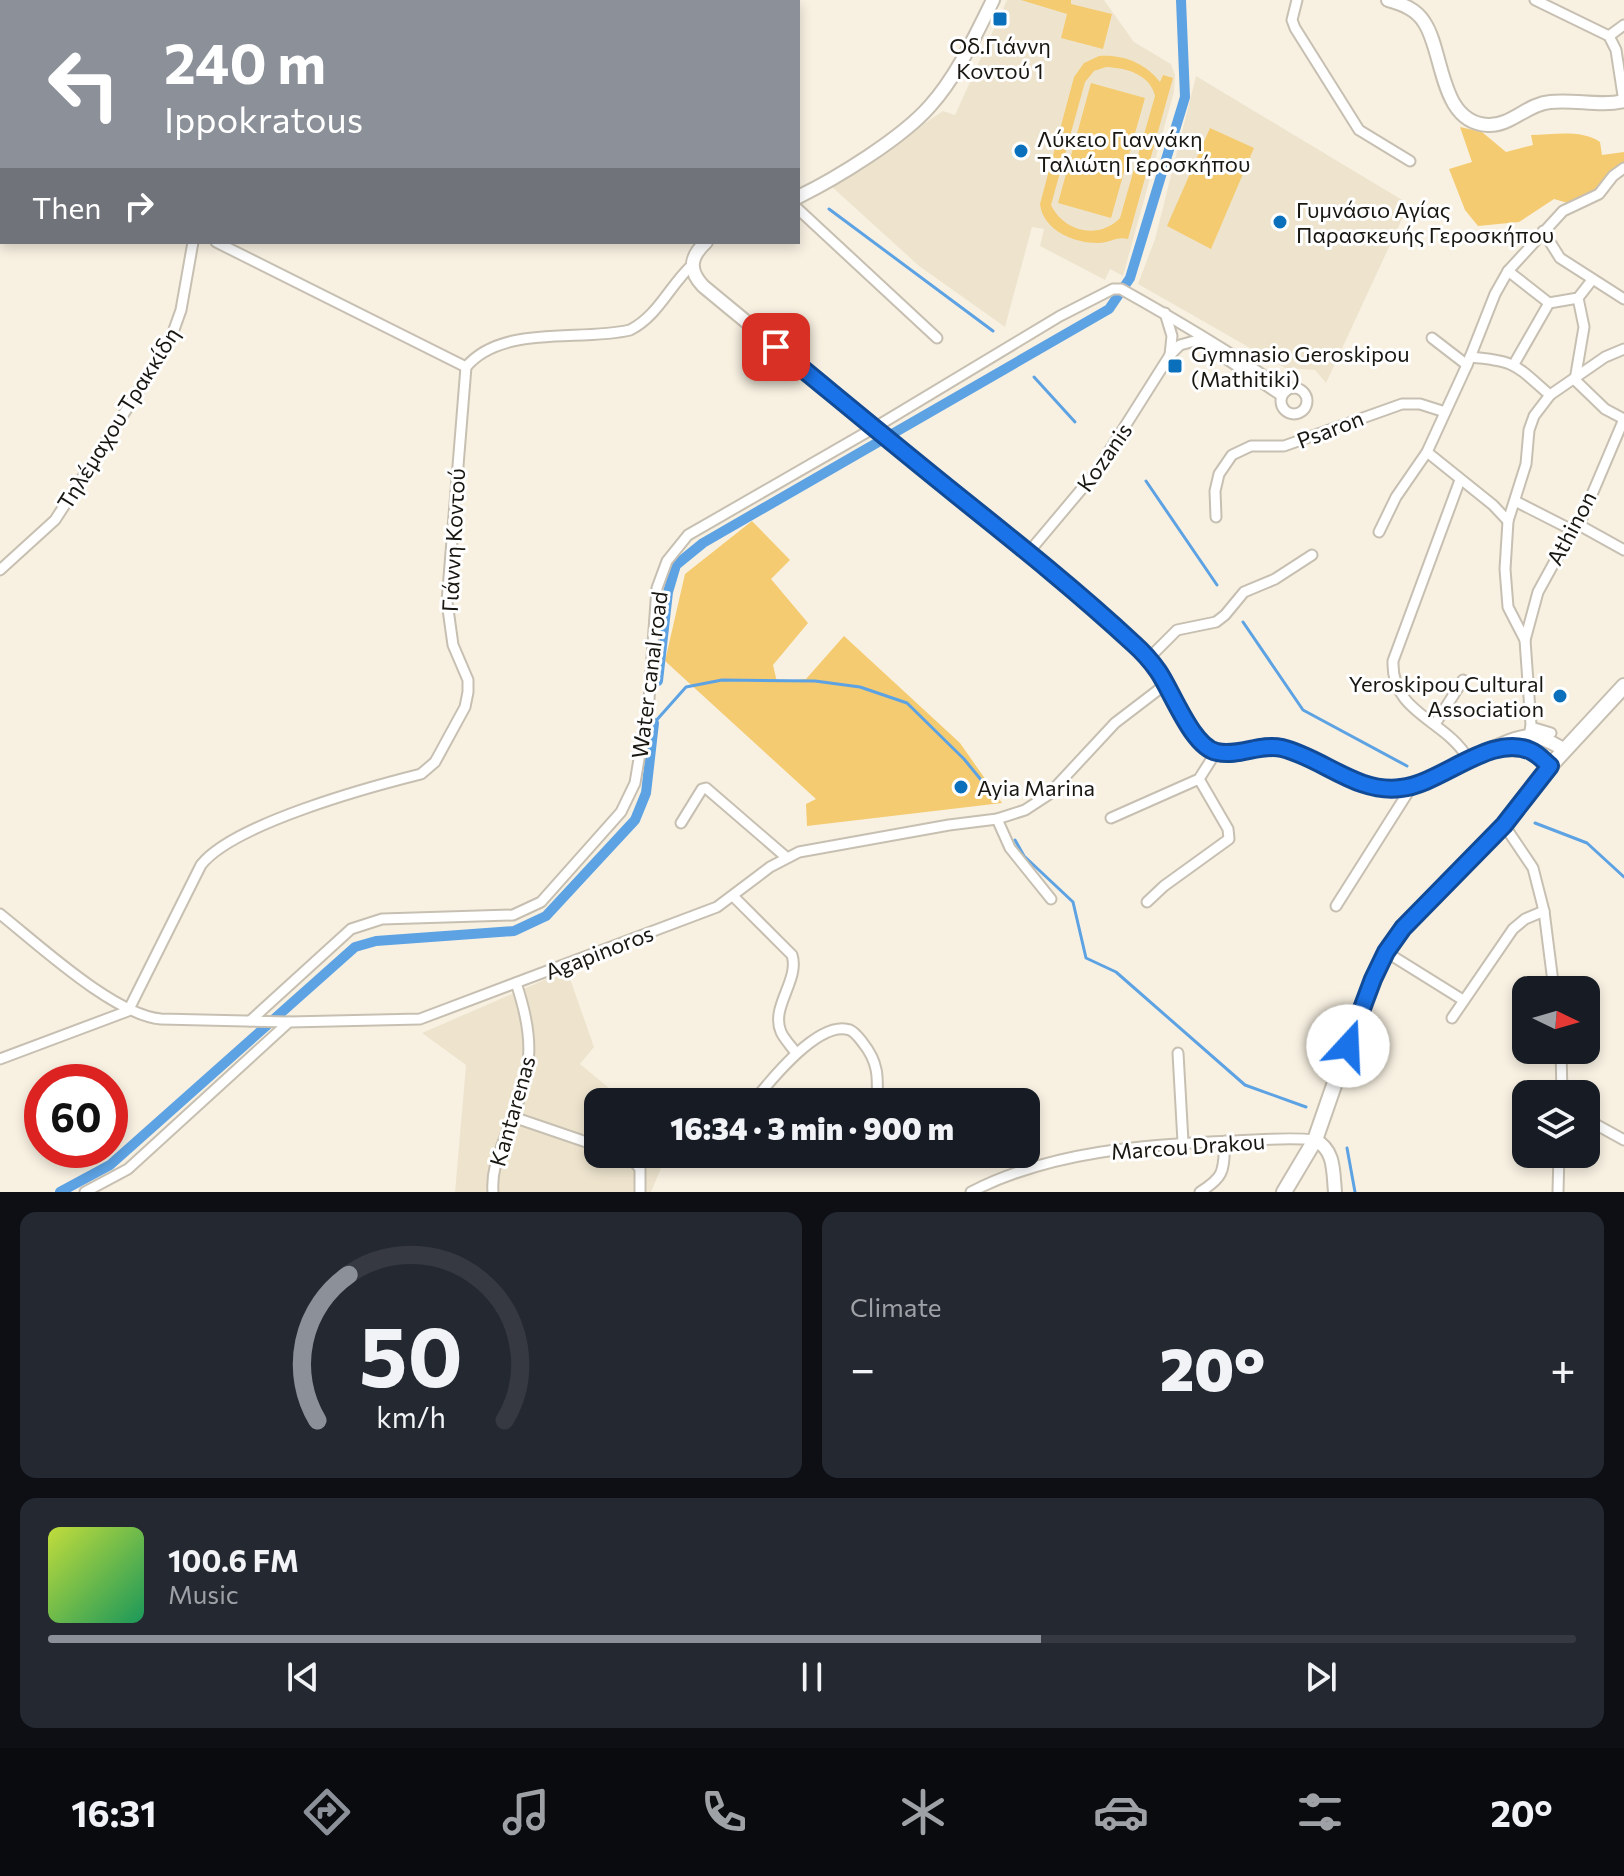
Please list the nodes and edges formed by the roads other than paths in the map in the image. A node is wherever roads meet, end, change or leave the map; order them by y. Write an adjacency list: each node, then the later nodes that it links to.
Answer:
1 (993, 0): 11 (street)
2 (1297, 0): 9 (street)
3 (1388, 0): 5 (street)
4 (1535, 0): 7 (street)
5 (1403, 2): 8 (street)
6 (1624, 25): 7 (street)
7 (1609, 36): 8 (street)
8 (1624, 102)
9 (1410, 161)
10 (1624, 168): 13 (street)
11 (800, 196)
12 (800, 211): 24 (street)
13 (1543, 231): 18 (street); 19 (street)
14 (193, 244): 46 (street, Τηλέμαχου Τρακκίδη)
15 (220, 244): 30 (street)
16 (704, 244): 17 (street)
17 (692, 265): 30 (street); 35 (street)
18 (1508, 271): 22 (street); 28 (street)
19 (1592, 280): 20 (street); 21 (street)
20 (1578, 298): 22 (street); 31 (street)
21 (1624, 299)
22 (1549, 303): 29 (street)
23 (1165, 313): 27 (street); 27 (street, Kozanis); 35 (street, Water canal road)
24 (937, 338)
25 (1432, 338): 28 (street)
26 (1624, 349): 31 (street)
27 (1170, 355): 44 (street, Kozanis)
28 (1469, 361): 29 (street); 33 (street)
29 (1514, 364): 32 (street)
30 (466, 367): 77 (street, Γιάννη Κοντού)
31 (1575, 380): 32 (street); 34 (street)
32 (1550, 395): 38 (street)
33 (1445, 412): 36 (street); 39 (street, Psaron)
34 (1624, 419): 41 (street, Athinon)
35 (877, 430): 44 (street); 79 (street, Water canal road)
36 (1427, 452): 37 (street); 42 (street)
37 (1460, 480): 40 (street); 52 (street)
38 (1515, 501): 40 (street); 41 (street)
39 (1216, 517)
40 (1508, 521): 47 (street)
41 (1575, 528): 43 (street); 47 (street, Athinon)
42 (1379, 532)
43 (1624, 550)
44 (1028, 553): 48 (street)
45 (1312, 555): 48 (street)
46 (0, 570)
47 (1525, 640): 53 (street)
48 (1148, 659): 50 (street)
49 (1463, 680): 52 (street)
50 (1166, 684): 57 (street); 63 (street, Agapinoros)
51 (1624, 686): 56 (main road)
52 (1435, 724): 58 (street)
53 (1530, 732): 54 (street); 55 (street); 56 (street)
54 (1551, 733)
55 (1495, 749): 58 (street); 59 (street)
56 (1565, 750): 59 (main road)
57 (1216, 752): 60 (street); 61 (street)
58 (1469, 760): 61 (street)
59 (1550, 766): 65 (main road)
60 (1199, 779): 62 (street); 69 (street)
61 (1412, 786): 70 (street)
62 (1111, 818)
63 (997, 819): 66 (street, Agapinoros); 68 (street)
64 (681, 823): 66 (street)
65 (1504, 825): 71 (street); 73 (main road)
66 (786, 857): 67 (street, Agapinoros)
67 (734, 897): 75 (street, Agapinoros); 81 (street)
68 (1051, 899)
69 (1147, 902)
70 (1336, 906)
71 (1544, 911): 74 (street); 76 (street)
72 (0, 914): 77 (street, Agapinoros)
73 (1386, 952): 76 (street); 88 (main road)
74 (1552, 976)
75 (516, 983): 80 (street, Agapinoros); 86 (street, Kantarenas)
76 (1463, 1000): 78 (street)
77 (128, 1011): 79 (street, Agapinoros); 83 (street)
78 (1452, 1018)
79 (254, 1021): 80 (street, Agapinoros)
80 (284, 1022): 95 (street)
81 (796, 1053): 84 (street); 85 (street)
82 (1178, 1053): 92 (street)
83 (0, 1059)
84 (765, 1088)
85 (877, 1088)
86 (513, 1117): 90 (street); 96 (street, Kantarenas)
87 (1600, 1127): 89 (street)
88 (1315, 1140): 91 (street, Marcou Drakou); 100 (main road); 101 (street)
89 (1624, 1140)
90 (584, 1141)
91 (1225, 1141): 92 (street, Marcou Drakou); 99 (street)
92 (1183, 1142): 98 (street, Marcou Drakou)
93 (639, 1168): 97 (street)
94 (1559, 1168): 102 (street)
95 (85, 1192)
96 (493, 1192)
97 (640, 1192)
98 (971, 1192)
99 (1200, 1192)
100 (1284, 1192)
101 (1335, 1192)
102 (1558, 1192)

